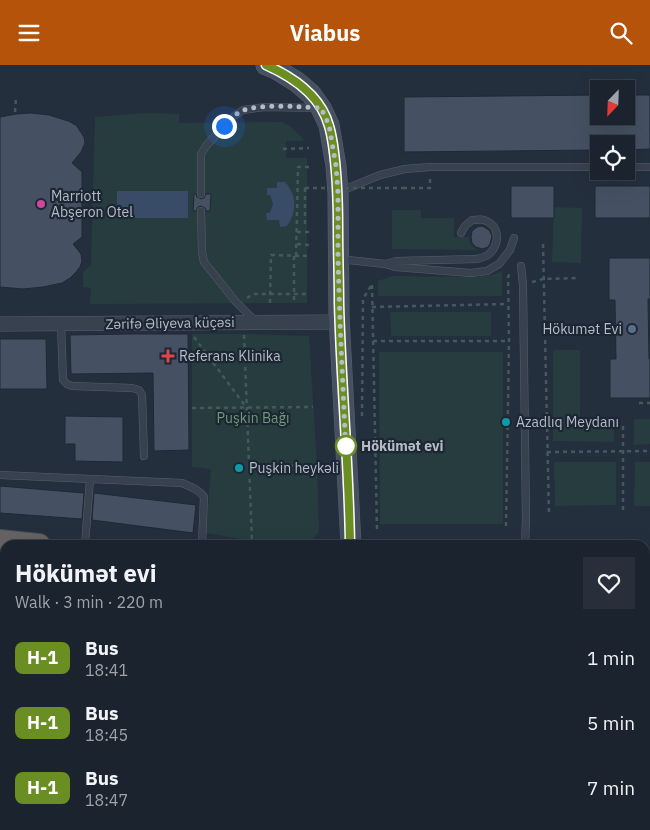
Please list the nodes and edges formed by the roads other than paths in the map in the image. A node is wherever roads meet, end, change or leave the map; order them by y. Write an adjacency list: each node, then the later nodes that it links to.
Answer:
1 (266, 65): 2 (main road)
2 (321, 108): 6 (main road); 7 (lane)
3 (590, 167): 6 (lane)
4 (635, 167): 5 (lane)
5 (650, 167)
6 (338, 193): 11 (main road)
7 (201, 194)
8 (201, 211): 14 (lane)
9 (461, 233): 12 (lane)
10 (514, 238): 12 (lane)
11 (338, 259): 12 (lane); 15 (main road)
12 (385, 264)
13 (521, 266): 24 (lane)
14 (256, 322): 15 (street, Zərifə Əliyeva küçəsi); 17 (street, Zərifə Əliyeva küçəsi)
15 (340, 322): 23 (main road)
16 (0, 324): 17 (street, Zərifə Əliyeva küçəsi)
17 (61, 324): 18 (lane)
18 (144, 456)
19 (0, 475): 20 (lane)
20 (90, 479): 21 (lane); 22 (lane)
21 (85, 540)
22 (202, 540)
23 (350, 540)
24 (525, 540)

